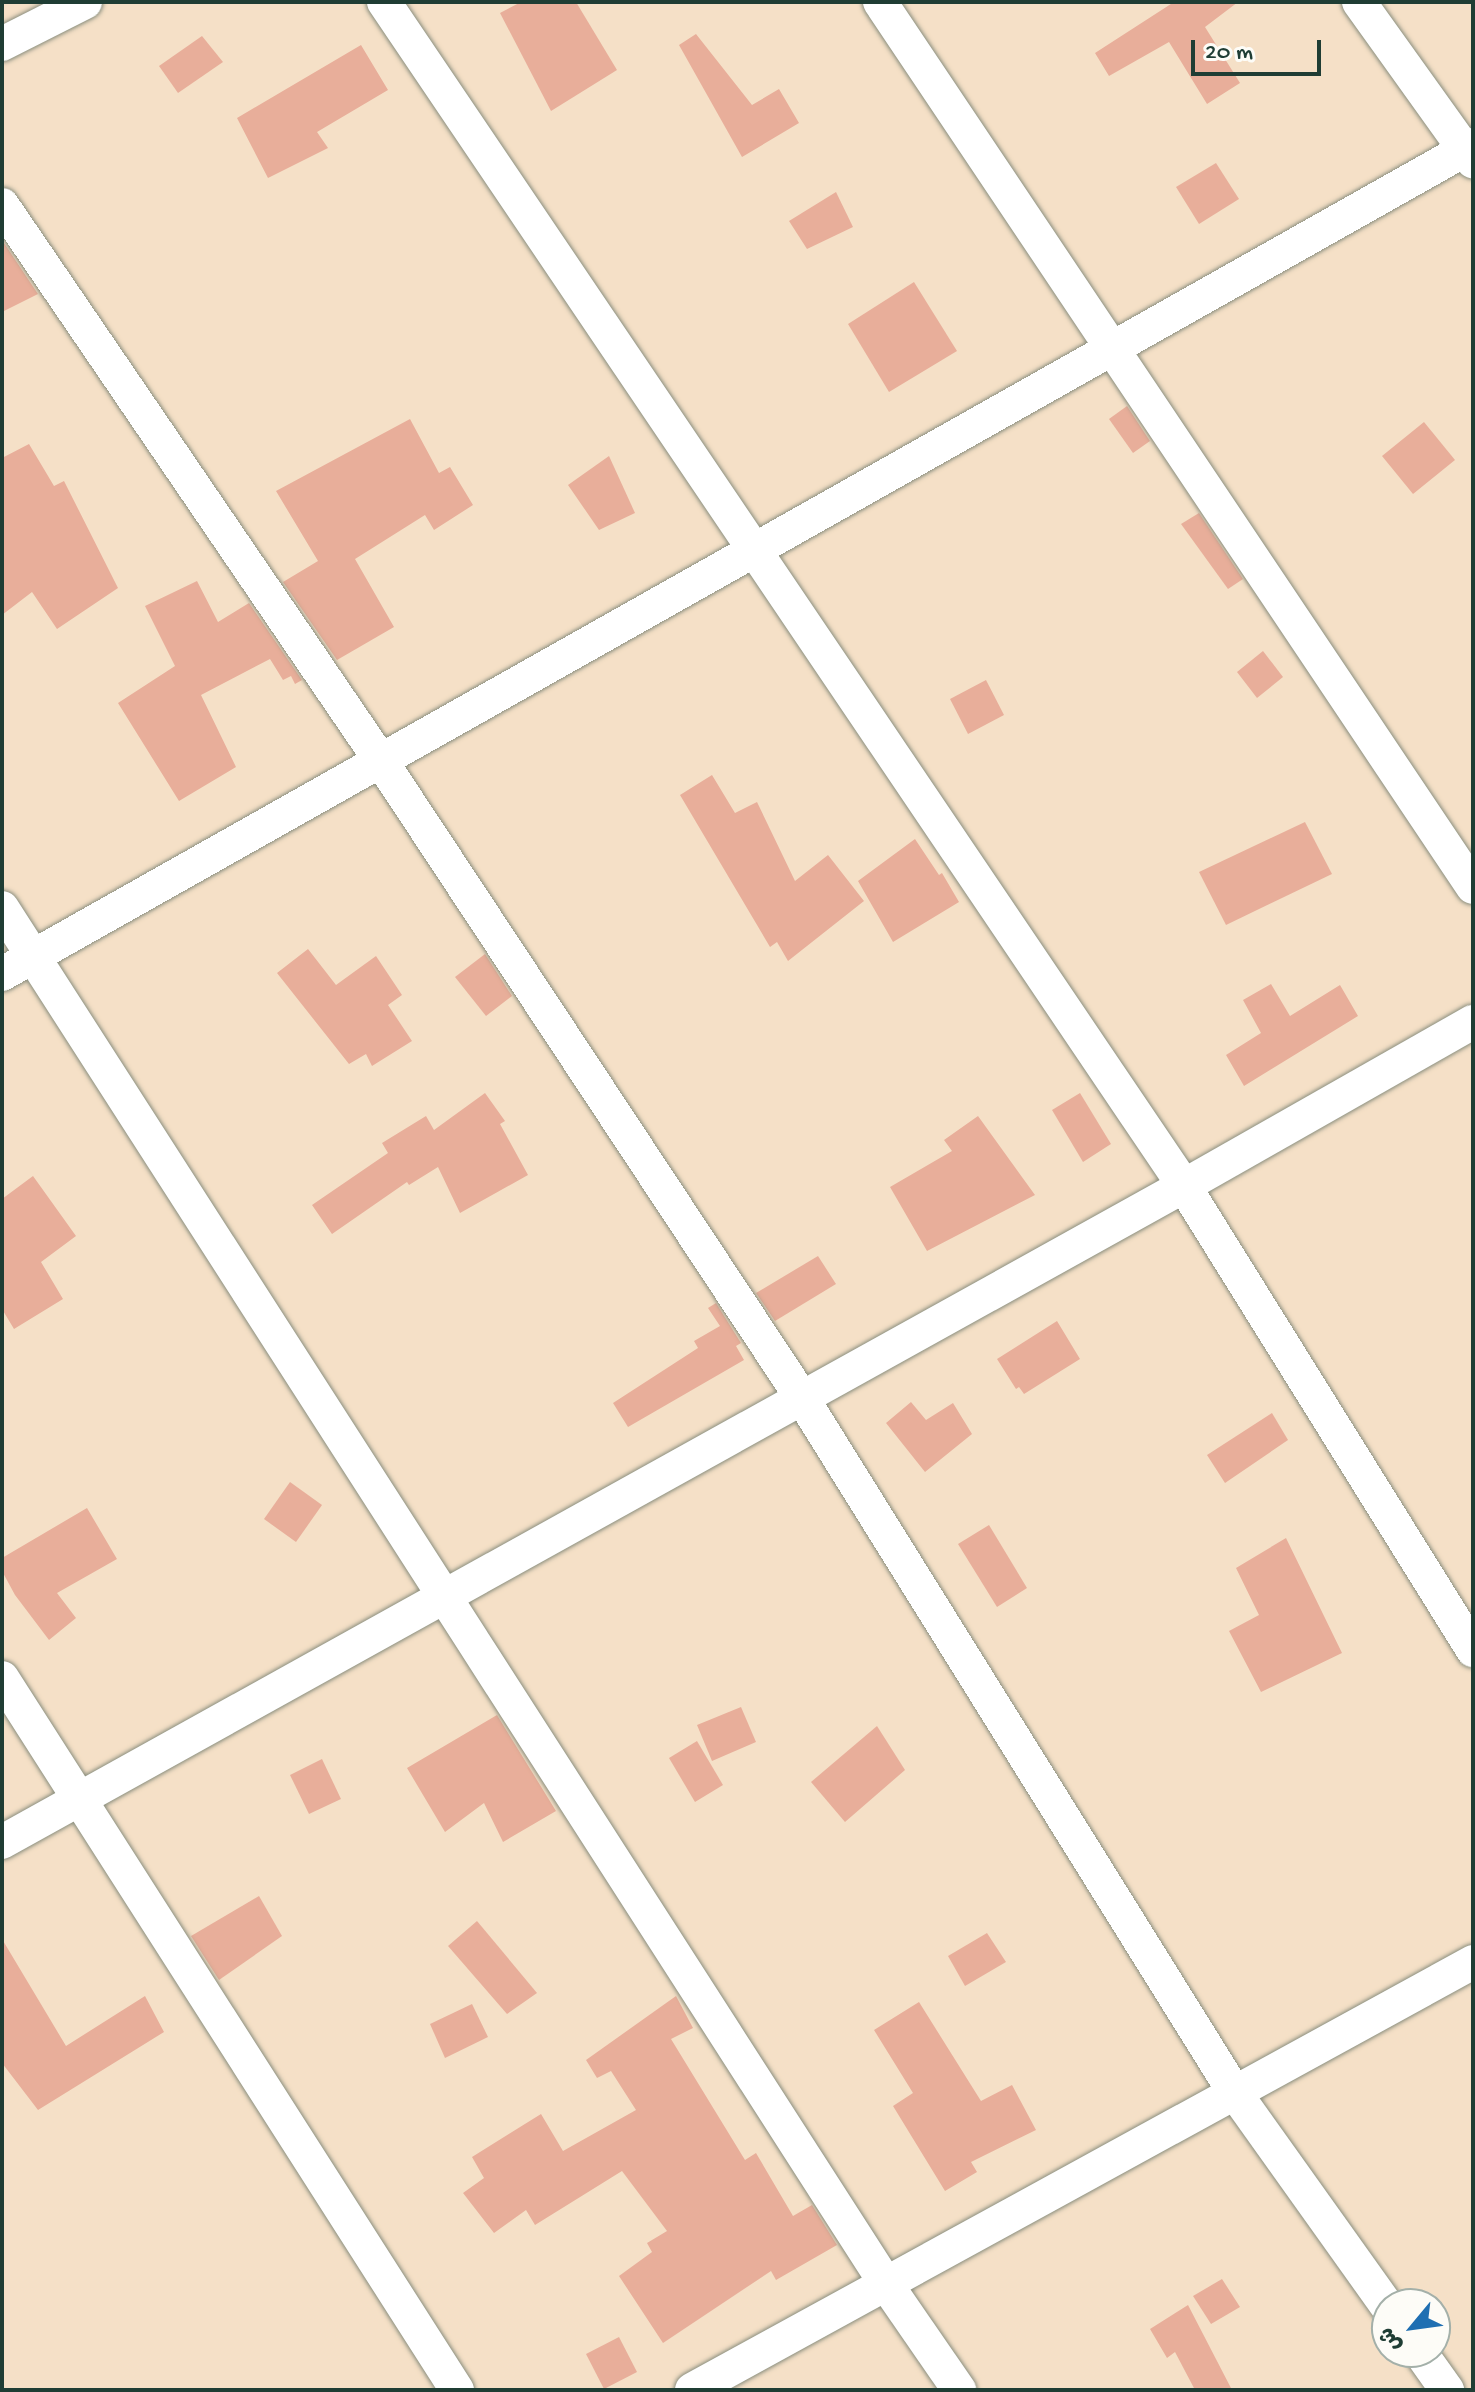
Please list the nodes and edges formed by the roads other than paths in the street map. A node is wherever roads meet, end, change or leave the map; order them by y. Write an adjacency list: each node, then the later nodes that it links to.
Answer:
1 (85, 2): 5 (street)
2 (384, 2): 9 (street)
3 (880, 2): 8 (street)
4 (1359, 2): 6 (street)
5 (2, 44)
6 (1470, 152): 8 (street)
7 (2, 205): 10 (street)
8 (1112, 348): 9 (street); 11 (street)
9 (756, 550): 10 (street); 16 (street)
10 (381, 761): 13 (street); 17 (street)
11 (1473, 887)
12 (2, 908): 13 (street)
13 (34, 957): 14 (street); 18 (street)
14 (2, 974)
15 (1473, 1022): 16 (street)
16 (1184, 1186): 17 (street); 19 (street)
17 (802, 1398): 18 (street); 24 (street)
18 (443, 1597): 21 (street); 25 (street)
19 (1473, 1650)
20 (2, 1678): 21 (street)
21 (81, 1798): 22 (street); 28 (street)
22 (2, 1842)
23 (1473, 1962): 24 (street)
24 (1235, 2093): 25 (street); 26 (street)
25 (886, 2284): 29 (street); 30 (street)
26 (1374, 2288)
27 (1431, 2368): 31 (street)
28 (457, 2390)
29 (692, 2390)
30 (959, 2390)
31 (1447, 2390)

